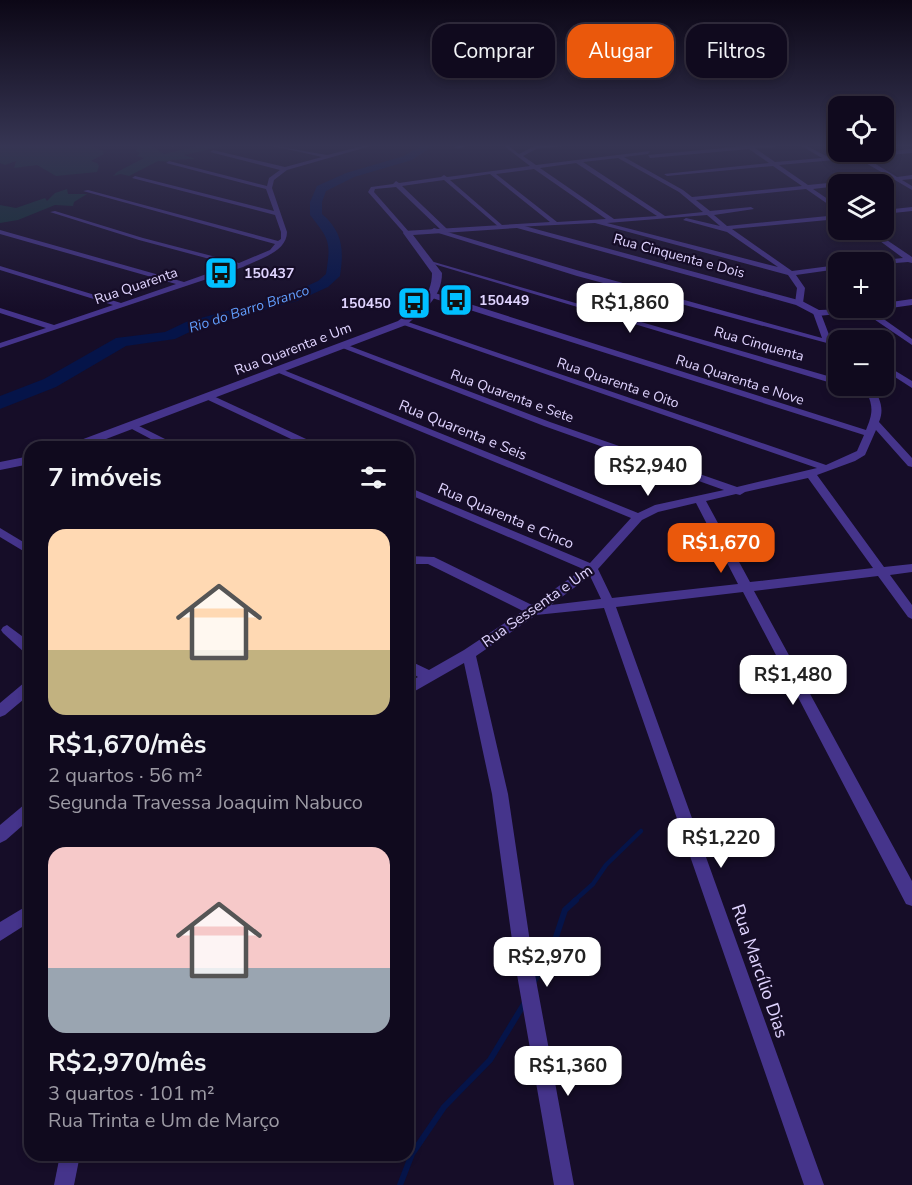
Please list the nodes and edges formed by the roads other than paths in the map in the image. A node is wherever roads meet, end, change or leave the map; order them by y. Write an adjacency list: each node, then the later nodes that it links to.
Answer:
1 (120, 200): 31 (street)
2 (223, 200): 15 (street)
3 (273, 200): 15 (street)
4 (378, 200): 29 (street)
5 (414, 200): 26 (street)
6 (471, 200): 23 (street)
7 (526, 200): 22 (street)
8 (584, 200): 20 (street)
9 (637, 200): 17 (street)
10 (692, 200): 16 (street)
11 (751, 209): 16 (street)
12 (912, 209): 13 (street)
13 (894, 211)
14 (52, 212): 35 (street)
15 (277, 214): 31 (street)
16 (709, 214): 18 (street); 27 (street)
17 (663, 217): 18 (street); 20 (street)
18 (674, 217): 27 (street)
19 (828, 218): 27 (street)
20 (612, 220): 21 (street)
21 (597, 222): 22 (street); 38 (street)
22 (556, 224): 24 (street)
23 (501, 226): 24 (street, Rua Cinquenta e Dois); 26 (street, Rua Cinquenta e Dois)
24 (517, 226): 42 (street, Rua Cinquenta e Dois)
25 (434, 230): 26 (street, Rua Cinquenta e Dois); 29 (street, Rua Cinquenta e Dois); 51 (street)
26 (444, 230)
27 (729, 230): 38 (street)
28 (0, 232): 39 (street)
29 (407, 233): 33 (street)
30 (882, 240): 32 (street)
31 (281, 244): 35 (street, Rua Quarenta)
32 (911, 260): 34 (street)
33 (429, 261): 40 (street); 57 (street, Rua Cinquenta)
34 (894, 261)
35 (240, 265): 39 (street, Rua Quarenta)
36 (0, 268): 43 (street)
37 (828, 268): 38 (street)
38 (791, 273): 42 (street)
39 (184, 284): 43 (street, Rua Quarenta)
40 (432, 295): 49 (street, Rua Quarenta e Um); 63 (street, Rua Quarenta e Nove)
41 (912, 302): 44 (street)
42 (799, 303): 47 (street)
43 (121, 305): 50 (street, Rua Quarenta)
44 (894, 305)
45 (0, 310): 50 (street)
46 (828, 312): 47 (street)
47 (817, 313): 51 (street)
48 (881, 318): 52 (street)
49 (402, 323): 54 (street, Rua Quarenta e Um); 70 (street, Rua Quarenta e Oito)
50 (54, 328): 53 (street, Rua Quarenta)
51 (828, 342)
52 (912, 343)
53 (0, 346)
54 (344, 347): 55 (street, Rua Quarenta e Um); 72 (street, Rua Quarenta e Sete)
55 (278, 371): 60 (street, Rua Quarenta e Um); 75 (street, Rua Quarenta e Seis)
56 (894, 373): 58 (street)
57 (828, 379)
58 (912, 385)
59 (873, 396): 61 (street, Rua Sessenta e Um)
60 (209, 397): 62 (street, Rua Quarenta e Um); 66 (street)
61 (874, 422): 63 (street, Rua Sessenta e Um); 68 (street)
62 (133, 426): 64 (street, Rua Quarenta e Um); 65 (street)
63 (869, 434): 70 (street, Rua Sessenta e Um)
64 (91, 441)
65 (162, 441)
66 (303, 441)
67 (24, 461): 69 (street)
68 (912, 464)
69 (0, 466)
70 (826, 468): 71 (street, Rua Sessenta e Um)
71 (811, 474): 72 (street, Rua Sessenta e Um); 81 (street)
72 (740, 492): 74 (street, Rua Sessenta e Um)
73 (414, 493): 79 (street, Rua Quarenta e Cinco)
74 (700, 500): 75 (street, Rua Sessenta e Um); 82 (street)
75 (638, 517): 79 (street, Rua Sessenta e Um)
76 (0, 532): 77 (street)
77 (24, 547)
78 (414, 560): 84 (street)
79 (592, 568): 83 (street, Rua Marcílio Dias); 84 (street, Rua Sessenta e Um)
80 (912, 568): 81 (street)
81 (882, 572): 82 (street); 85 (street)
82 (748, 587): 83 (street); 96 (street)
83 (608, 602): 84 (street); 102 (street, Rua Marcílio Dias)
84 (534, 611): 88 (street, Rua Sessenta e Um)
85 (912, 614)
86 (7, 630): 87 (street)
87 (24, 643)
88 (469, 654): 90 (street, Rua Sessenta e Um); 101 (street)
89 (414, 668): 90 (street)
90 (430, 677): 91 (street, Rua Sessenta e Um)
91 (414, 686)
92 (24, 691): 93 (street)
93 (0, 711)
94 (24, 814): 95 (street)
95 (0, 835)
96 (912, 898)
97 (24, 916): 98 (street)
98 (0, 932)
99 (69, 1161): 100 (street)
100 (64, 1185)
101 (564, 1185)
102 (814, 1185)

